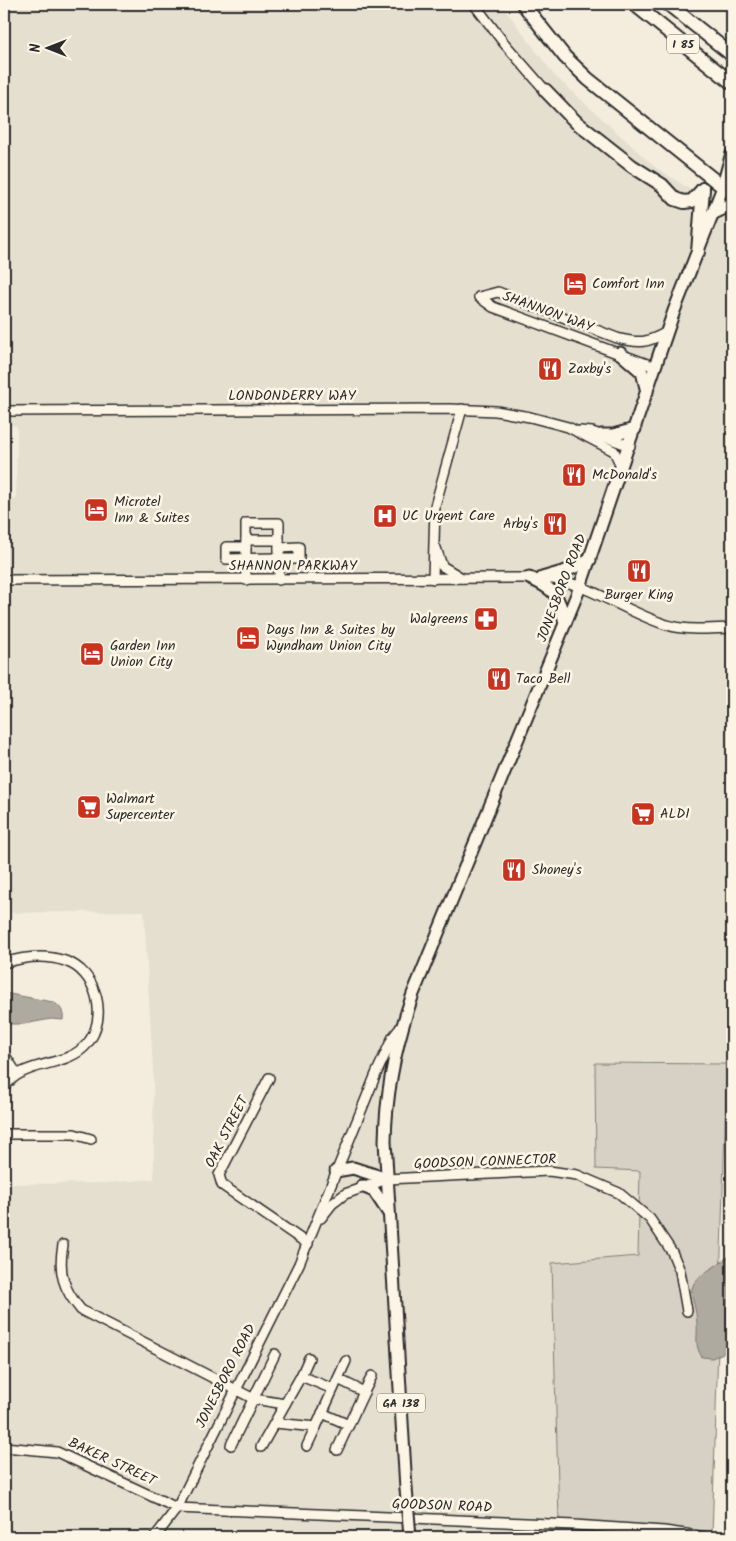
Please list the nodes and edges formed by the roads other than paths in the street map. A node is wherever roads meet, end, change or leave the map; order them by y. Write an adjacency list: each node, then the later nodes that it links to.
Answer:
1 (474, 4): 7 (street)
2 (523, 4): 9 (highway)
3 (634, 4): 6 (highway, I 85)
4 (668, 4): 5 (highway, I 85)
5 (732, 56)
6 (732, 83)
7 (545, 90): 10 (highway)
8 (732, 155): 11 (highway, JONESBORO ROAD / GA 138)
9 (698, 168): 10 (highway); 11 (highway)
10 (703, 189): 14 (highway)
11 (728, 189): 13 (main road, JONESBORO ROAD / GA 138)
12 (732, 204): 13 (highway)
13 (713, 213): 14 (main road, JONESBORO ROAD / GA 138)
14 (698, 252): 15 (main road, JONESBORO ROAD / GA 138)
15 (667, 332): 16 (street, SHANNON WAY); 17 (main road, JONESBORO ROAD / GA 138)
16 (620, 353): 17 (street, SHANNON WAY); 18 (main road)
17 (655, 367): 18 (main road, JONESBORO ROAD / GA 138)
18 (647, 392): 21 (main road, JONESBORO ROAD / GA 138)
19 (462, 409): 20 (street, LONDONDERRY WAY); 22 (street, LONDONDERRY WAY); 26 (street)
20 (4, 411)
21 (635, 429): 23 (main road); 24 (main road, JONESBORO ROAD / GA 138)
22 (578, 431): 23 (street, LONDONDERRY WAY); 25 (street, LONDONDERRY WAY)
23 (601, 435): 24 (street, LONDONDERRY WAY)
24 (630, 446): 25 (main road, JONESBORO ROAD / GA 138)
25 (622, 468): 31 (main road, JONESBORO ROAD / GA 138)
26 (433, 536): 34 (street); 35 (street)
27 (246, 543): 28 (street); 28 (street); 29 (street); 29 (street)
28 (279, 544): 30 (street); 30 (street)
29 (246, 558): 30 (street); 37 (street)
30 (279, 558): 38 (street)
31 (590, 560): 33 (main road); 39 (main road, JONESBORO ROAD / GA 138)
32 (529, 578): 33 (street, SHANNON PARKWAY); 35 (street, SHANNON PARKWAY); 40 (main road)
33 (542, 578): 39 (street, SHANNON PARKWAY)
34 (433, 579): 35 (street, SHANNON PARKWAY); 38 (street, SHANNON PARKWAY)
35 (465, 579)
36 (4, 580): 37 (street, SHANNON PARKWAY)
37 (246, 580): 38 (street, SHANNON PARKWAY)
38 (279, 580)
39 (580, 587): 40 (main road, JONESBORO ROAD / GA 138); 41 (street, SHANNON PARKWAY)
40 (565, 623): 43 (main road, JONESBORO ROAD / GA 138)
41 (732, 628)
42 (4, 963): 45 (street)
43 (402, 1026): 50 (street, JONESBORO ROAD); 51 (main road, JONESBORO ROAD / GA 138)
44 (4, 1054): 45 (street)
45 (17, 1074): 47 (street)
46 (269, 1078): 55 (street, OAK STREET)
47 (4, 1088)
48 (4, 1134): 49 (street)
49 (91, 1139)
50 (336, 1171): 51 (main road); 54 (street, JONESBORO ROAD)
51 (387, 1179): 52 (street, JONESBORO ROAD); 53 (main road, GA 138); 57 (street, GOODSON CONNECTOR)
52 (362, 1186): 53 (main road); 54 (street, JONESBORO ROAD)
53 (389, 1214): 80 (main road, GA 138, bridge)
54 (316, 1224): 55 (street, JONESBORO ROAD)
55 (308, 1244): 65 (street, JONESBORO ROAD)
56 (63, 1245): 65 (street)
57 (687, 1311)
58 (275, 1354): 67 (street)
59 (309, 1358): 61 (street)
60 (346, 1361): 63 (street)
61 (300, 1376): 64 (street); 68 (street)
62 (372, 1376): 66 (street)
63 (338, 1380): 64 (street); 66 (street)
64 (333, 1389): 69 (street)
65 (236, 1390): 67 (street); 78 (street, JONESBORO ROAD)
66 (364, 1392): 71 (street)
67 (254, 1399): 68 (street); 73 (street)
68 (285, 1404): 70 (street)
69 (322, 1413): 71 (street); 72 (street)
70 (275, 1423): 72 (street); 76 (street)
71 (349, 1424): 77 (street)
72 (316, 1427): 74 (street)
73 (232, 1445)
74 (307, 1446)
75 (4, 1447): 78 (street, BAKER STREET)
76 (261, 1447)
77 (337, 1450)
78 (177, 1508): 79 (street, JONESBORO ROAD); 81 (street, GOODSON ROAD)
79 (155, 1537)
80 (410, 1537)
81 (706, 1537)

